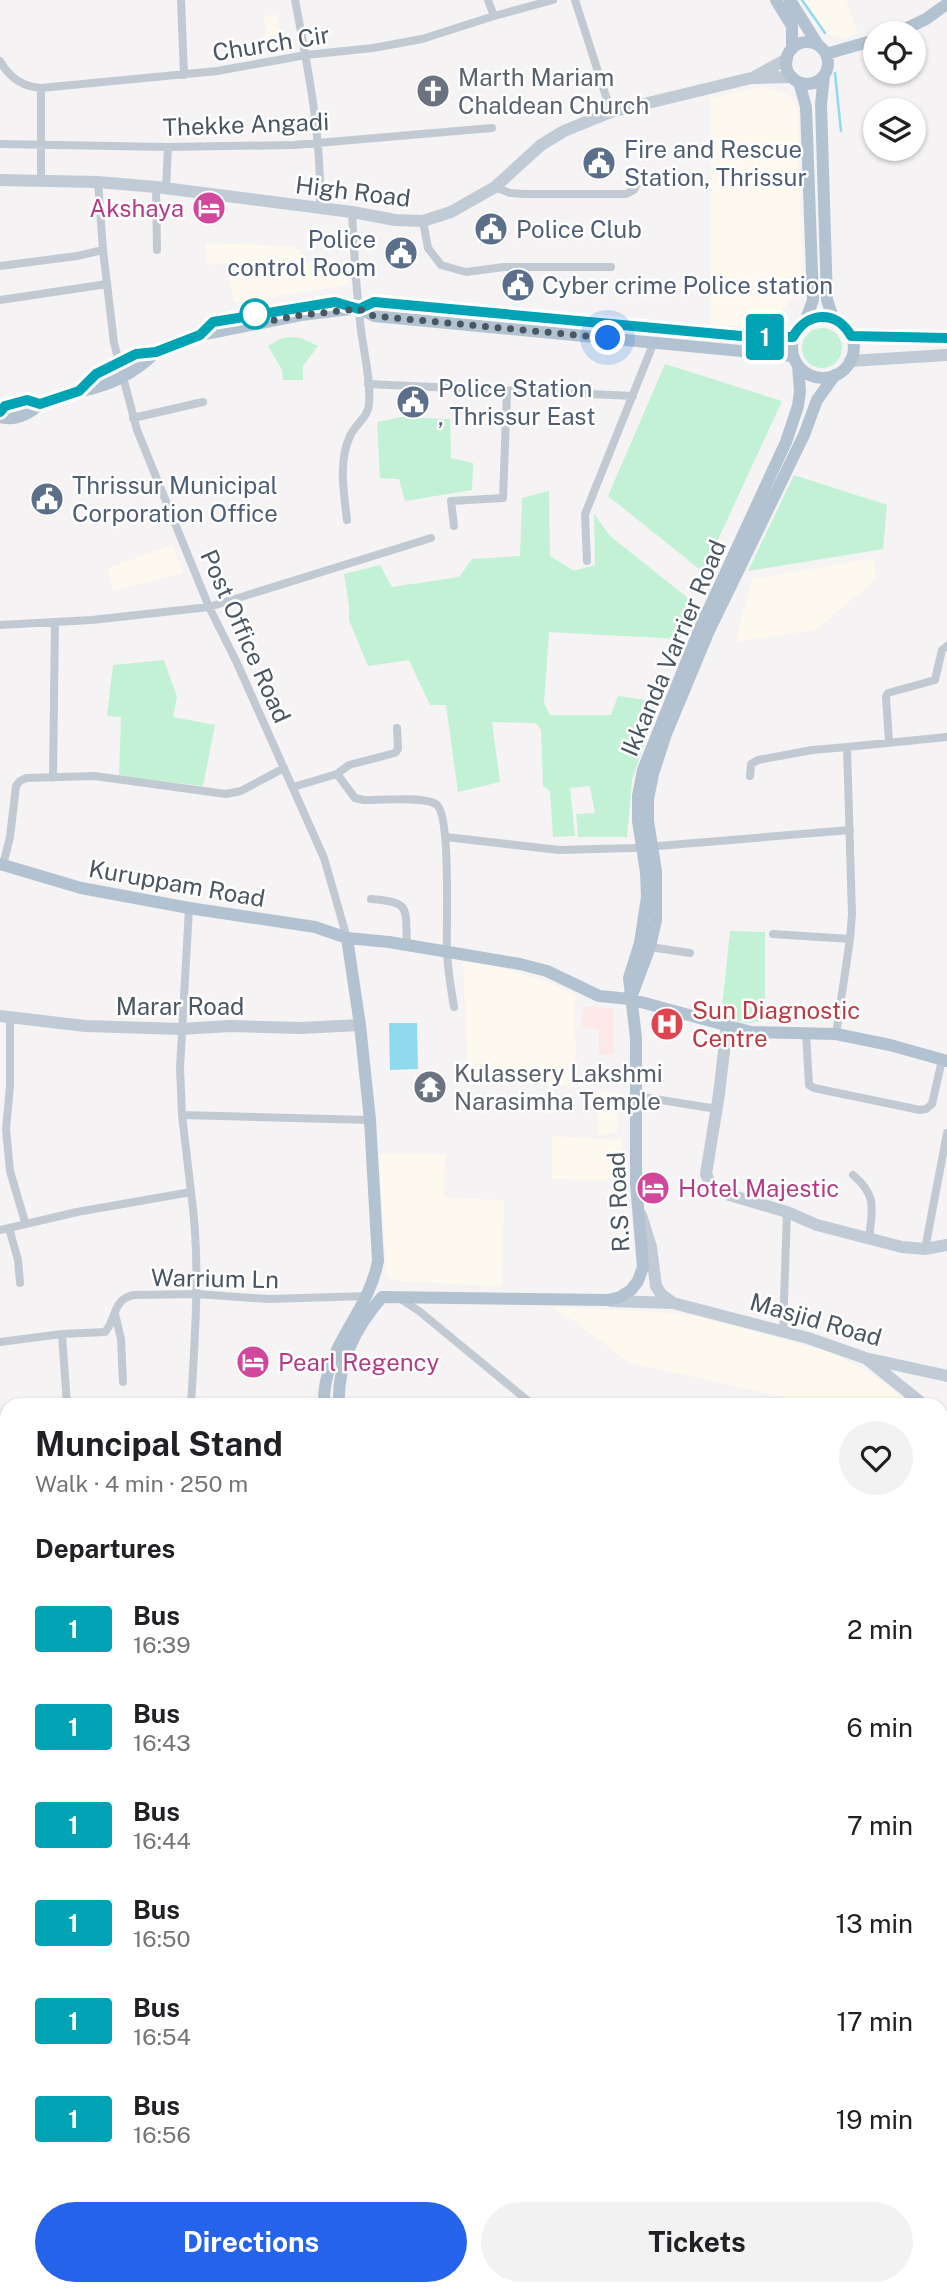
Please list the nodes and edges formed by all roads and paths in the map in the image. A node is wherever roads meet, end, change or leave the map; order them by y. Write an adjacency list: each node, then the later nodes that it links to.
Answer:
1 (181, 0): 16 (street)
2 (295, 0): 14 (street)
3 (488, 0): 9 (street)
4 (553, 0): 9 (street, Church Cir)
5 (575, 0): 21 (street)
6 (776, 0): 13 (main road)
7 (790, 0): 12 (main road)
8 (944, 9): 10 (main road)
9 (494, 16): 14 (street, Church Cir)
10 (920, 21)
11 (863, 42): 12 (main road)
12 (822, 50): 13 (main road); 17 (main road)
13 (789, 53): 18 (street); 19 (main road)
14 (306, 55): 16 (street, Church Cir); 23 (street)
15 (0, 61): 20 (street, Church Cir)
16 (184, 75): 20 (street, Church Cir)
17 (824, 76): 19 (main road); 43 (main road)
18 (751, 78): 19 (street, High Road); 21 (street, High Road)
19 (795, 80): 44 (main road)
20 (41, 88): 25 (street)
21 (611, 112): 31 (street, High Road)
22 (492, 128): 23 (street, Thekke Angadi)
23 (317, 142): 26 (street, Thekke Angadi); 33 (street)
24 (0, 144): 25 (street, Thekke Angadi)
25 (41, 144): 26 (street, Thekke Angadi); 29 (street)
26 (168, 147): 32 (street)
27 (640, 177): 31 (street)
28 (0, 180): 29 (street, High Road)
29 (41, 180): 30 (street, High Road)
30 (98, 182): 32 (street, High Road); 36 (street, Post Office Road)
31 (495, 187): 35 (street, High Road)
32 (161, 188): 33 (street, High Road); 37 (street)
33 (320, 208): 34 (street, High Road)
34 (352, 212): 35 (street, High Road); 42 (street)
35 (423, 221): 39 (street)
36 (103, 250): 38 (street); 40 (street, Post Office Road)
37 (157, 250)
38 (0, 265)
39 (611, 267)
40 (107, 284): 41 (street); 53 (street, Post Office Road)
41 (0, 300)
42 (359, 309): 46 (main road); 48 (main road); 49 (main road); 56 (street)
43 (833, 318): 44 (main road); 45 (main road)
44 (805, 322): 46 (main road)
45 (851, 336): 47 (street); 52 (main road)
46 (793, 337): 51 (main road)
47 (947, 338)
48 (654, 342): 51 (main road); 59 (street)
49 (156, 352): 53 (main road); 55 (main road)
50 (947, 355): 52 (street)
51 (796, 361): 54 (main road); 82 (main road, Ikkanda Varrier Road)
52 (850, 361): 54 (main road)
53 (119, 363): 55 (street, Post Office Road); 57 (main road)
54 (835, 375): 82 (main road, Ikkanda Varrier Road)
55 (122, 377): 57 (main road); 62 (street, Post Office Road)
56 (368, 384): 58 (street); 63 (street)
57 (79, 391): 61 (main road)
58 (507, 391): 59 (street); 64 (street)
59 (633, 396): 66 (street)
60 (203, 402): 62 (street)
61 (0, 414)
62 (133, 418): 67 (street, Post Office Road)
63 (347, 520)
64 (454, 526)
65 (431, 538): 67 (street)
66 (587, 561)
67 (209, 607): 68 (street); 75 (street, Post Office Road)
68 (55, 622): 69 (street); 78 (street)
69 (0, 625)
70 (947, 646): 73 (street)
71 (397, 728): 76 (street)
72 (947, 737): 73 (street)
73 (889, 742): 74 (street)
74 (847, 747): 77 (street); 80 (street)
75 (284, 768): 78 (street); 79 (street, Post Office Road)
76 (337, 774): 79 (street); 81 (street)
77 (750, 776)
78 (53, 778): 83 (street)
79 (293, 787): 87 (street, Post Office Road)
80 (850, 831): 82 (street); 88 (street)
81 (446, 837): 82 (street); 91 (street)
82 (646, 847): 90 (main road, Ikkanda Varrier Road); 93 (main road, Ikkanda Varrier Road)
83 (1, 864): 85 (main road, Kuruppam Road)
84 (372, 899): 89 (street)
85 (190, 908): 87 (main road, Kuruppam Road); 98 (street)
86 (773, 934): 88 (street)
87 (347, 938): 89 (main road, Kuruppam Road); 97 (main road)
88 (850, 939): 100 (street)
89 (407, 945): 91 (main road, Kuruppam Road)
90 (650, 947): 92 (street); 93 (main road, Ikkanda Varrier Road)
91 (447, 951): 93 (main road, Kuruppam Road); 94 (street)
92 (690, 953)
93 (630, 999): 96 (main road, Kuruppam Road); 102 (main road, R.S Road)
94 (454, 1007)
95 (5, 1017): 98 (street, Marar Road); 111 (street)
96 (727, 1025): 99 (main road, Kuruppam Road); 103 (street)
97 (360, 1026): 98 (street, Marar Road); 105 (main road)
98 (181, 1029): 104 (street)
99 (806, 1033): 100 (main road, Kuruppam Road); 101 (street)
100 (836, 1034): 101 (main road, Kuruppam Road)
101 (944, 1061)
102 (636, 1096): 103 (street); 109 (main road, R.S Road)
103 (717, 1109): 110 (street)
104 (182, 1115): 105 (street); 108 (street)
105 (370, 1120): 116 (main road)
106 (947, 1133): 115 (street)
107 (853, 1175): 113 (street)
108 (191, 1192): 111 (street); 118 (street)
109 (637, 1202): 122 (main road, R.S Road); 123 (street)
110 (787, 1212): 113 (street); 125 (street)
111 (25, 1223): 112 (street)
112 (5, 1229): 117 (street)
113 (869, 1239): 115 (street)
114 (947, 1245): 115 (street)
115 (925, 1249)
116 (379, 1261): 119 (main road); 121 (main road)
117 (20, 1283)
118 (197, 1294): 119 (street, Warrium Ln); 124 (street, Warrium Ln); 132 (street)
119 (368, 1296): 120 (main road); 133 (main road)
120 (382, 1297): 121 (main road); 134 (main road)
121 (397, 1297): 122 (main road); 135 (street)
122 (608, 1300): 123 (street, Masjid Road)
123 (673, 1303): 125 (street, Masjid Road)
124 (114, 1311): 126 (street, Warrium Ln); 130 (street)
125 (783, 1331): 128 (street, Masjid Road)
126 (62, 1334): 127 (street, Warrium Ln); 131 (street)
127 (0, 1342)
128 (865, 1358): 129 (street, Masjid Road); 136 (street)
129 (947, 1376)
130 (123, 1382)
131 (67, 1398)
132 (191, 1398)
133 (325, 1398)
134 (339, 1398)
135 (525, 1398)
136 (915, 1398)

